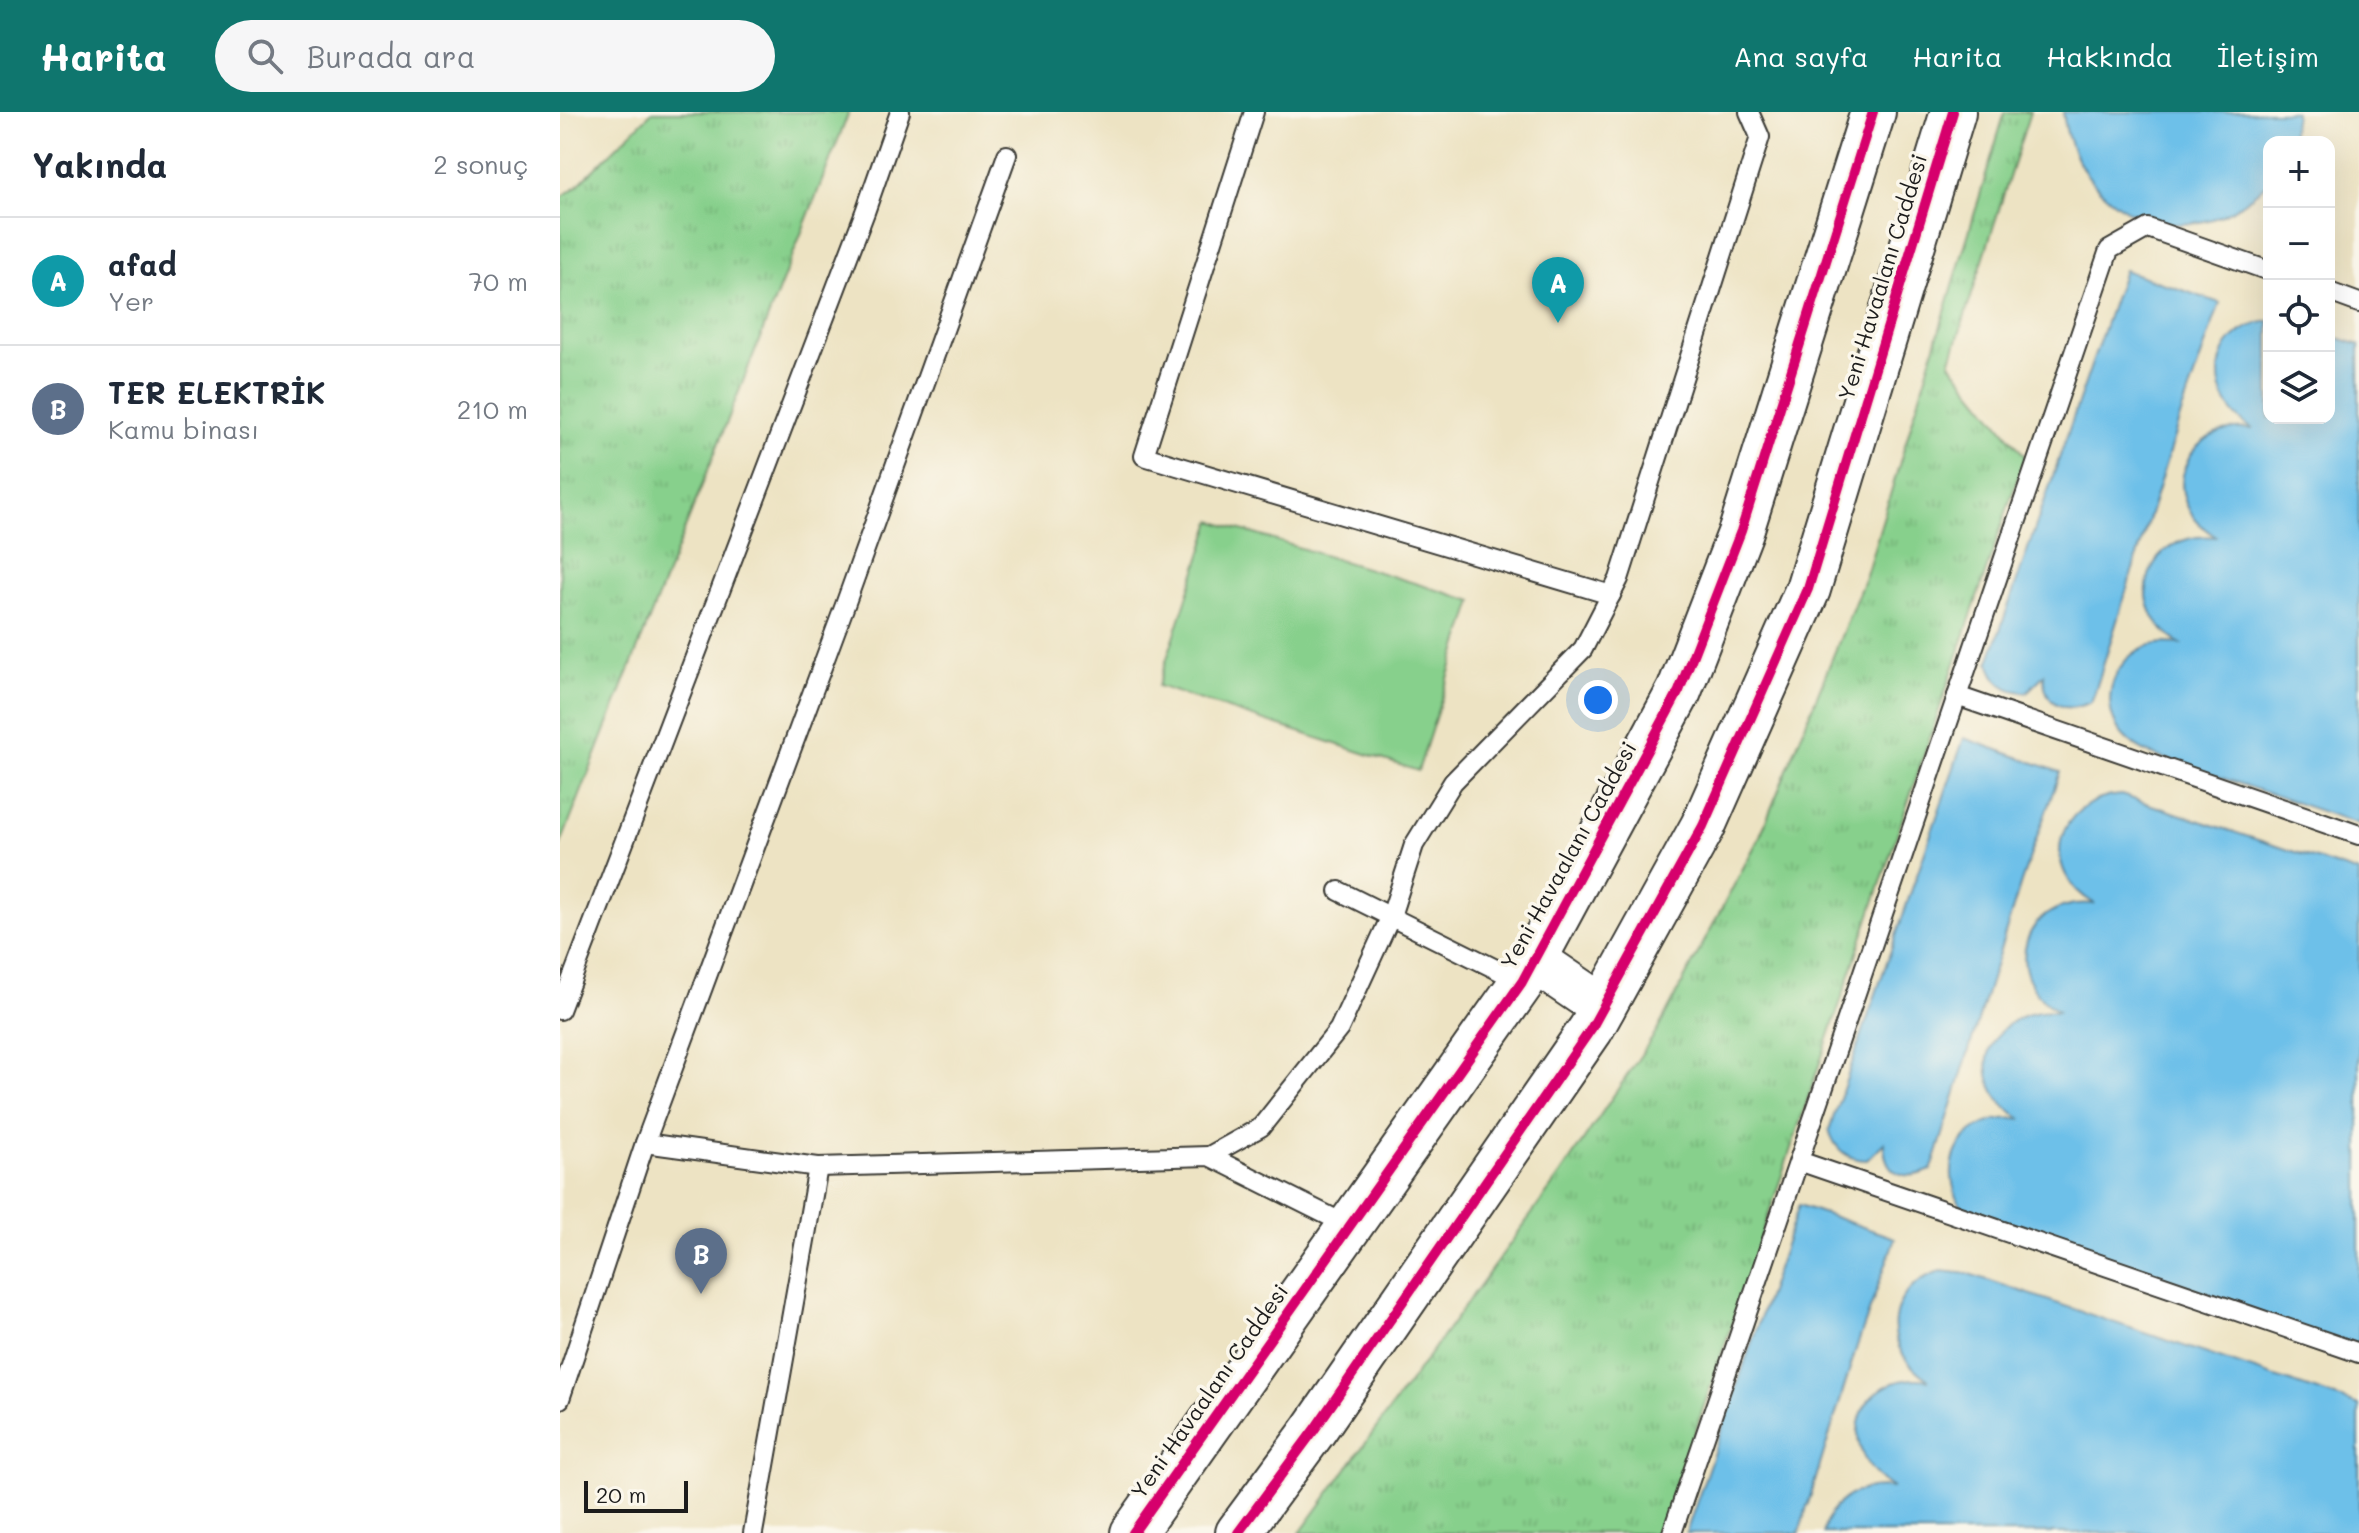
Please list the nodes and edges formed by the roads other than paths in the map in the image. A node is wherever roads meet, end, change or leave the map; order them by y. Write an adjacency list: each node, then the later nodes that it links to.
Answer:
1 (900, 112): 17 (lane)
2 (1254, 112): 10 (lane)
3 (1749, 112): 10 (lane)
4 (1873, 112): 15 (main road, Yeni Havaalanı Caddesi)
5 (1953, 112): 16 (main road, Yeni Havaalanı Caddesi)
6 (1007, 155): 18 (lane)
7 (2263, 269): 11 (lane)
8 (2335, 294): 9 (lane)
9 (2359, 303)
10 (1611, 595): 14 (lane)
11 (1957, 696): 12 (lane); 20 (lane)
12 (2359, 835)
13 (1339, 891): 14 (lane)
14 (1391, 916): 15 (lane); 19 (lane)
15 (1528, 971): 16 (main road); 22 (main road, Yeni Havaalanı Caddesi)
16 (1603, 1007): 27 (main road, Yeni Havaalanı Caddesi)
17 (560, 1010)
18 (645, 1143): 21 (lane); 24 (lane)
19 (1209, 1156): 21 (lane); 22 (lane)
20 (1799, 1161): 23 (lane); 28 (lane)
21 (818, 1167): 25 (lane)
22 (1349, 1226): 26 (main road, Yeni Havaalanı Caddesi)
23 (2359, 1353)
24 (560, 1399)
25 (753, 1533)
26 (1133, 1533)
27 (1238, 1533)
28 (1672, 1533)

